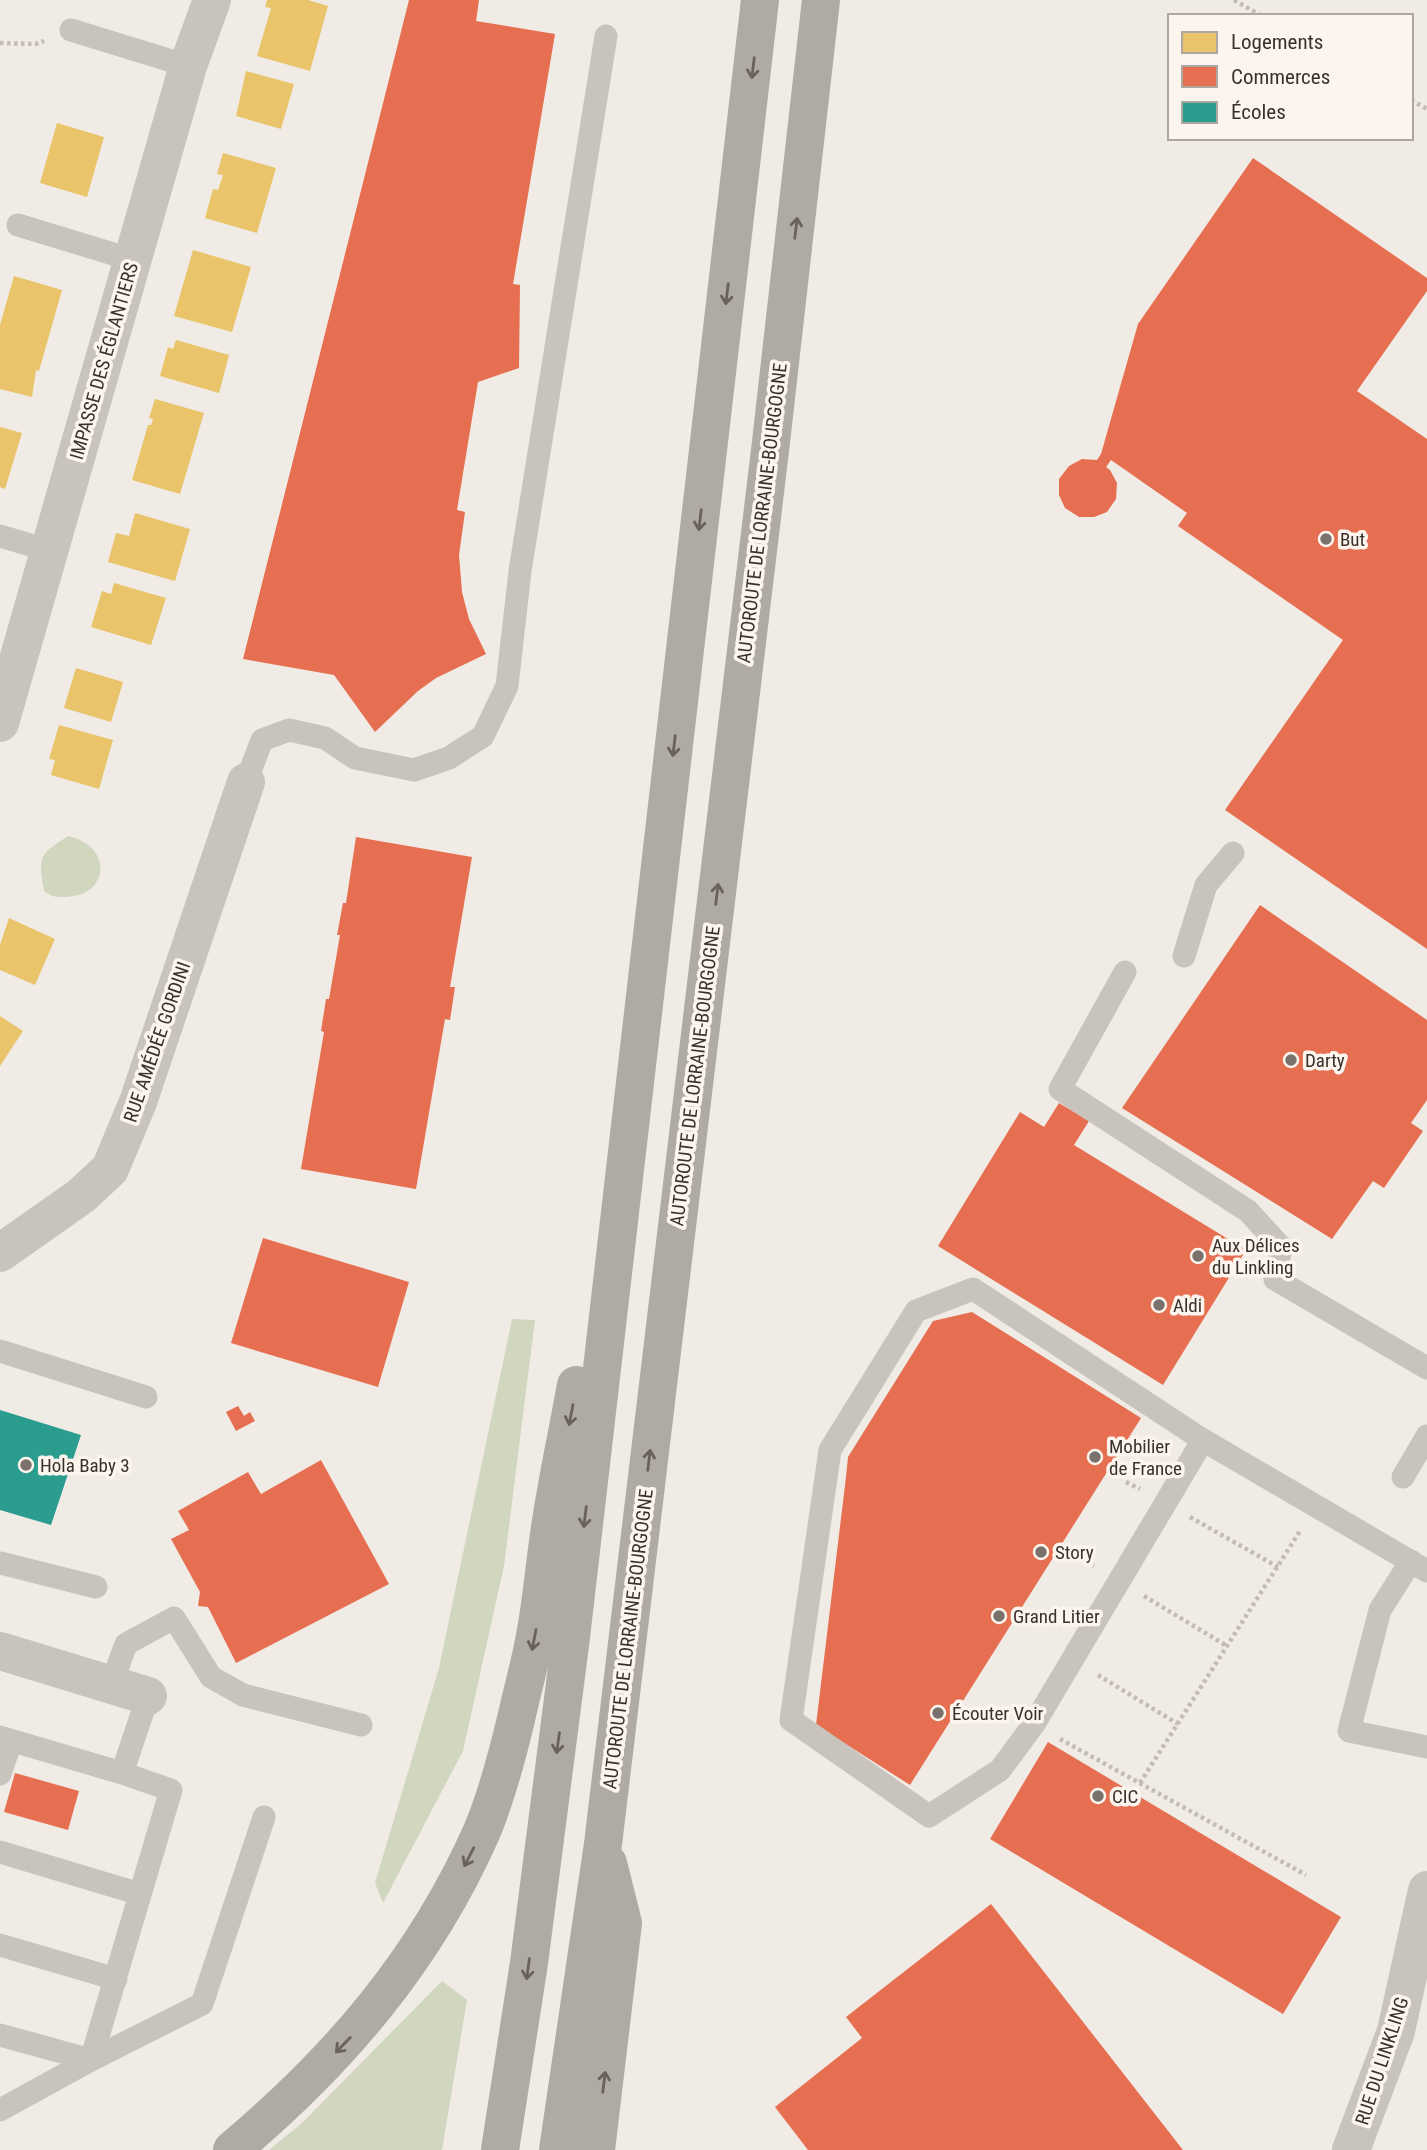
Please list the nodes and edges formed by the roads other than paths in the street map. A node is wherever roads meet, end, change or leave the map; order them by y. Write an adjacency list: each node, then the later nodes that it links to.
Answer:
1 (212, 0): 6 (street, IMPASSE DES ÉGLANTIERS)
2 (760, 0): 16 (highway, one-way to 16)
3 (821, 0): 36 (highway, AUTOROUTE DE LORRAINE-BOURGOGNE, one-way to 3)
4 (71, 30): 6 (lane)
5 (606, 36): 12 (lane)
6 (188, 66): 8 (street, IMPASSE DES ÉGLANTIERS)
7 (18, 225): 8 (lane)
8 (133, 260): 10 (street, IMPASSE DES ÉGLANTIERS)
9 (0, 536): 10 (lane)
10 (51, 551): 11 (street, IMPASSE DES ÉGLANTIERS)
11 (0, 723)
12 (246, 782): 17 (street, RUE AMÉDÉE GORDINI)
13 (1233, 853): 14 (lane)
14 (1184, 956)
15 (1125, 972): 19 (lane)
16 (624, 1182): 45 (highway, one-way to 45); 46 (highway, one-way to 46)
17 (0, 1253)
18 (0, 1351): 20 (lane)
19 (1427, 1368)
20 (146, 1397)
21 (1427, 1436): 23 (lane)
22 (1203, 1440): 22 (lane); 25 (lane)
23 (1403, 1477)
24 (0, 1563): 26 (lane)
25 (1419, 1566): 32 (lane)
26 (96, 1587)
27 (0, 1651): 28 (street)
28 (111, 1685): 29 (street); 30 (lane)
29 (148, 1696): 33 (lane)
30 (361, 1725)
31 (5, 1739): 33 (lane); 34 (lane)
32 (1427, 1747)
33 (122, 1773): 39 (lane)
34 (0, 1774)
35 (264, 1817): 43 (lane)
36 (603, 1844): 47 (highway, AUTOROUTE DE LORRAINE-BOURGOGNE); 48 (highway, one-way to 36)
37 (0, 1852): 39 (lane)
38 (1427, 1890): 49 (street, RUE DU LINKLING)
39 (140, 1894): 41 (lane)
40 (0, 1945): 41 (lane)
41 (116, 1979): 43 (lane)
42 (0, 2035): 43 (lane)
43 (91, 2060): 44 (lane)
44 (0, 2110)
45 (232, 2150)
46 (500, 2150)
47 (558, 2150)
48 (596, 2150)
49 (1351, 2150)

